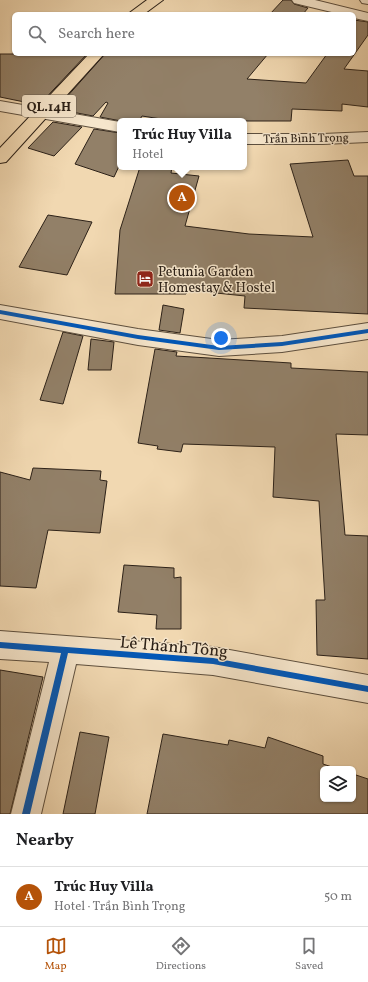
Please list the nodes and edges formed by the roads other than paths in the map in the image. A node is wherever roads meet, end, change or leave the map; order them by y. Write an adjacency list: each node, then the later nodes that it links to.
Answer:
1 (156, 0): 3 (main road)
2 (299, 0): 4 (street)
3 (138, 12)
4 (348, 12)
5 (356, 14): 6 (street)
6 (368, 17)
7 (95, 56): 9 (main road, QL.14H)
8 (0, 106): 9 (street)
9 (42, 113): 10 (street); 13 (main road, QL.14H)
10 (117, 126)
11 (368, 137): 12 (street, Trần Bình Trọng)
12 (247, 139)
13 (0, 158)
14 (0, 312): 15 (street)
15 (368, 331)
16 (0, 645): 17 (street, Lê Thánh Tông)
17 (65, 651): 18 (street, Lê Thánh Tông); 19 (street)
18 (368, 688)
19 (26, 814)

